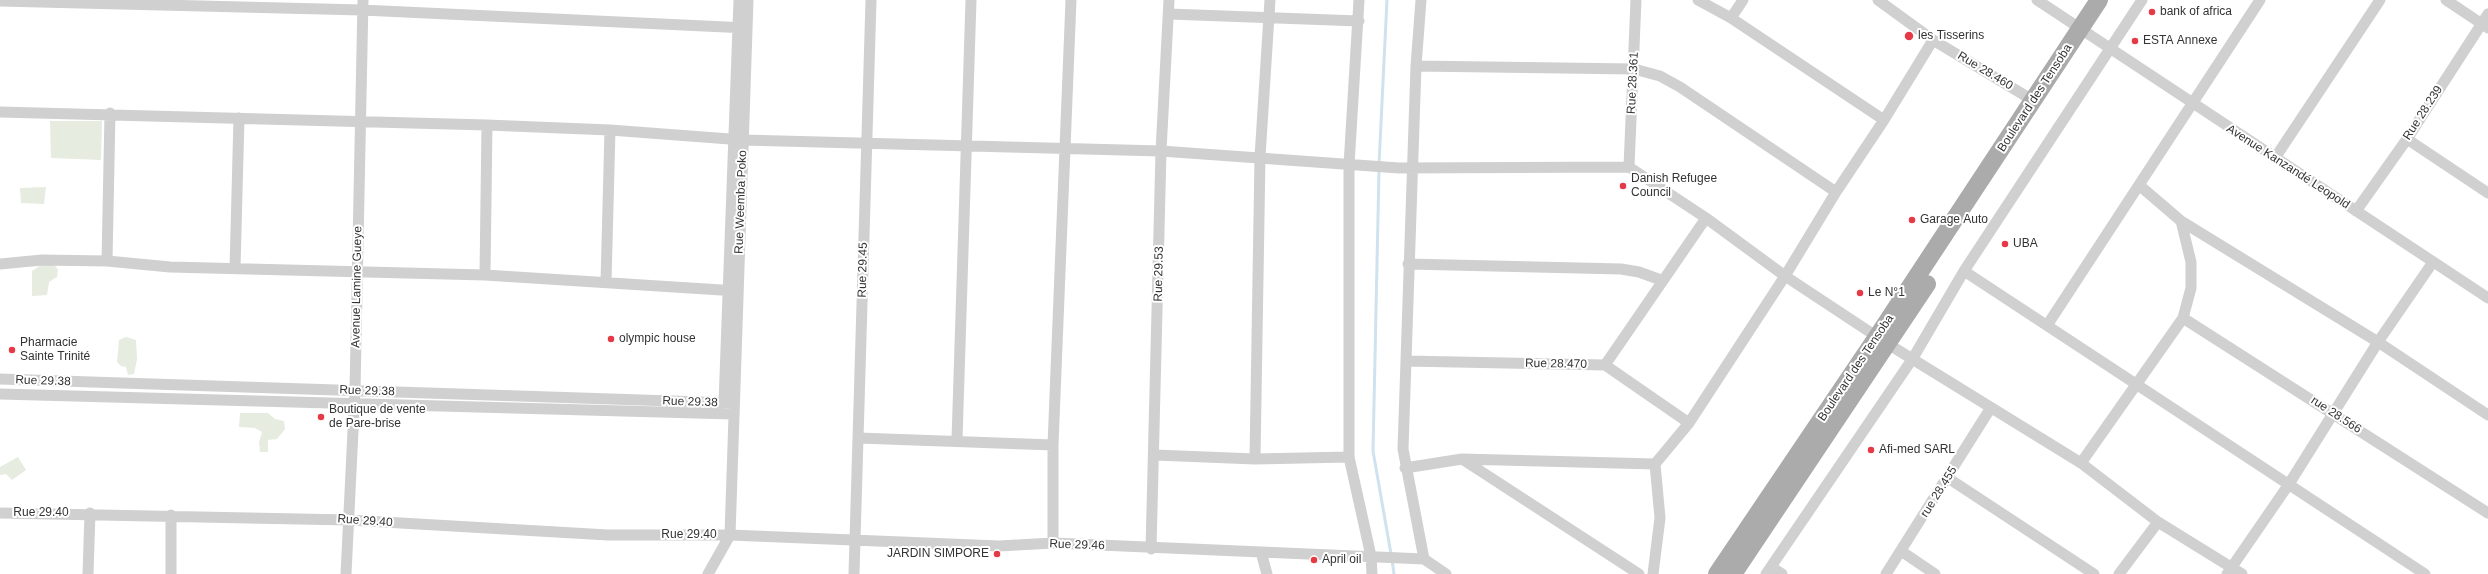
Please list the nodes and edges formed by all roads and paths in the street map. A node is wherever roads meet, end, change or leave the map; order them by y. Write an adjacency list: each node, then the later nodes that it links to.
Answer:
1 (739, 0): 28 (street, Rue Weemba Poko)
2 (748, 0): 28 (street, Rue Weemba Poko)
3 (871, 0): 45 (street, Rue 29.45)
4 (971, 0): 46 (street)
5 (1071, 0): 47 (street)
6 (1169, 0): 23 (street, Rue 29.53)
7 (1270, 0): 24 (street)
8 (1359, 0): 26 (street)
9 (1421, 0): 32 (street)
10 (1636, 0): 33 (street, Rue 28.361)
11 (1698, 0): 25 (street)
12 (1743, 0): 25 (street)
13 (1878, 0): 30 (street, Rue 28.460)
14 (2037, 0): 29 (street, Avenue Kanzandé Leopold)
15 (2099, 0): 29 (main road, Boulevard des Tensoba)
16 (2112, 0): 29 (main road, Boulevard des Tensoba)
17 (2142, 0): 31 (street)
18 (2260, 0): 35 (street)
19 (2380, 0): 50 (street)
20 (2446, 0): 27 (street)
21 (0, 1): 22 (street)
22 (363, 5): 28 (street); 40 (street, Avenue Lamine Gueye)
23 (1169, 14): 24 (street); 48 (street, Rue 29.53)
24 (1269, 17): 26 (street); 49 (street)
25 (1731, 18): 39 (street)
26 (1359, 21): 51 (street)
27 (2486, 22): 43 (street, Rue 28.239)
28 (742, 28): 44 (street, Rue Weemba Poko)
29 (2084, 32): 31 (street, Avenue Kanzandé Leopold); 34 (main road, Boulevard des Tensoba); 75 (main road, Boulevard des Tensoba)
30 (1933, 40): 34 (street, Rue 28.460); 39 (street)
31 (2110, 49): 35 (street, Avenue Kanzandé Leopold); 66 (street)
32 (1416, 66): 33 (street); 53 (street)
33 (1634, 69): 52 (street, Rue 28.361); 55 (street)
34 (2034, 100): 75 (main road, Boulevard des Tensoba)
35 (2193, 103): 50 (street, Avenue Kanzandé Leopold); 54 (street)
36 (0, 112): 37 (street)
37 (110, 113): 38 (street); 60 (street)
38 (239, 118): 40 (street); 64 (street)
39 (1884, 120): 55 (street)
40 (361, 122): 41 (street); 65 (street, Avenue Lamine Gueye)
41 (487, 125): 42 (street); 67 (street)
42 (610, 130): 44 (street); 70 (street)
43 (2407, 139): 56 (street); 57 (street, Rue 28.239)
44 (738, 140): 45 (street); 71 (street, Rue Weemba Poko)
45 (866, 143): 46 (street); 90 (street, Rue 29.45)
46 (967, 146): 47 (street); 91 (street)
47 (1066, 149): 48 (street); 92 (street)
48 (1161, 151): 49 (street); 93 (street, Rue 29.53)
49 (1260, 157): 51 (street); 95 (street)
50 (2275, 158): 57 (street, Avenue Kanzandé Leopold)
51 (1353, 165): 53 (street); 94 (street)
52 (1629, 166): 53 (street); 58 (street)
53 (1412, 167): 63 (street)
54 (2139, 185): 59 (street); 74 (street)
55 (1836, 192): 68 (street)
56 (2488, 193)
57 (2356, 211): 61 (street, Avenue Kanzandé Leopold)
58 (1706, 218): 68 (street); 69 (street)
59 (2181, 221): 73 (street); 76 (street)
60 (107, 261): 62 (street); 64 (street)
61 (2433, 262): 72 (street, Avenue Kanzandé Leopold); 76 (street)
62 (0, 264)
63 (1408, 264): 69 (street); 78 (street)
64 (235, 268): 65 (street)
65 (357, 271): 67 (street); 82 (street, Avenue Lamine Gueye)
66 (1964, 271): 74 (street); 77 (street)
67 (485, 275): 70 (street)
68 (1785, 276): 75 (street); 89 (street)
69 (1661, 280): 79 (street)
70 (606, 282): 71 (street)
71 (733, 290): 85 (street, Rue Weemba Poko)
72 (2488, 298)
73 (2183, 318): 81 (street); 87 (street, rue 28.566)
74 (2048, 324): 81 (street)
75 (1882, 340): 77 (street); 128 (main road, Boulevard des Tensoba); 129 (main road, Boulevard des Tensoba)
76 (2378, 342): 87 (street); 88 (street)
77 (1913, 358): 86 (street); 116 (street)
78 (1406, 361): 79 (street, Rue 28.470); 99 (street)
79 (1604, 365): 89 (street, Rue 28.470)
80 (0, 379): 82 (street, Rue 29.38)
81 (2137, 383): 97 (street); 101 (street)
82 (355, 390): 84 (street, Avenue Lamine Gueye); 85 (street, Rue 29.38)
83 (0, 394): 84 (street)
84 (354, 404): 85 (street); 106 (street, Avenue Lamine Gueye)
85 (730, 407): 108 (street, Rue Weemba Poko)
86 (1990, 409): 97 (street); 100 (street, rue 28.455)
87 (2333, 413): 101 (street); 104 (street, rue 28.566)
88 (2488, 414)
89 (1689, 422): 98 (street)
90 (859, 438): 91 (street); 109 (street, Rue 29.45)
91 (957, 440): 92 (street)
92 (1053, 445): 110 (street)
93 (1155, 455): 95 (street); 111 (street, Rue 29.53)
94 (1349, 457): 95 (street); 114 (street)
95 (1255, 459)
96 (1462, 459): 98 (street); 99 (street); 126 (street)
97 (2081, 463): 107 (street)
98 (1655, 464): 127 (street)
99 (1405, 468): 115 (street)
100 (1948, 478): 112 (street, rue 28.455); 133 (street)
101 (2289, 484): 117 (street); 136 (street)
102 (0, 512): 103 (street, Rue 29.40)
103 (90, 513): 105 (street, Rue 29.40); 118 (street)
104 (2488, 513)
105 (171, 515): 106 (street, Rue 29.40); 119 (street)
106 (349, 520): 108 (street, Rue 29.40); 120 (street, Avenue Lamine Gueye)
107 (2158, 522): 117 (street); 134 (street)
108 (730, 535): 109 (street, Rue 29.46); 121 (street)
109 (855, 539): 110 (street, Rue 29.46); 122 (street, Rue 29.45)
110 (1053, 543): 111 (street, Rue 29.46)
111 (1151, 549): 113 (street, Rue 29.46)
112 (1901, 551): 131 (street, rue 28.455); 132 (street)
113 (1261, 552): 114 (street, Rue 29.46); 123 (street)
114 (1371, 556): 115 (street, Rue 29.46); 124 (street)
115 (1424, 559): 125 (street)
116 (1769, 570): 130 (street)
117 (2229, 570): 135 (street)
118 (88, 574)
119 (172, 574)
120 (346, 574)
121 (708, 574)
122 (854, 574)
123 (1267, 574)
124 (1372, 574)
125 (1446, 574)
126 (1639, 574)
127 (1653, 574)
128 (1717, 574)
129 (1733, 574)
130 (1782, 574)
131 (1886, 574)
132 (1935, 574)
133 (2094, 574)
134 (2119, 574)
135 (2242, 574)
136 (2425, 574)

